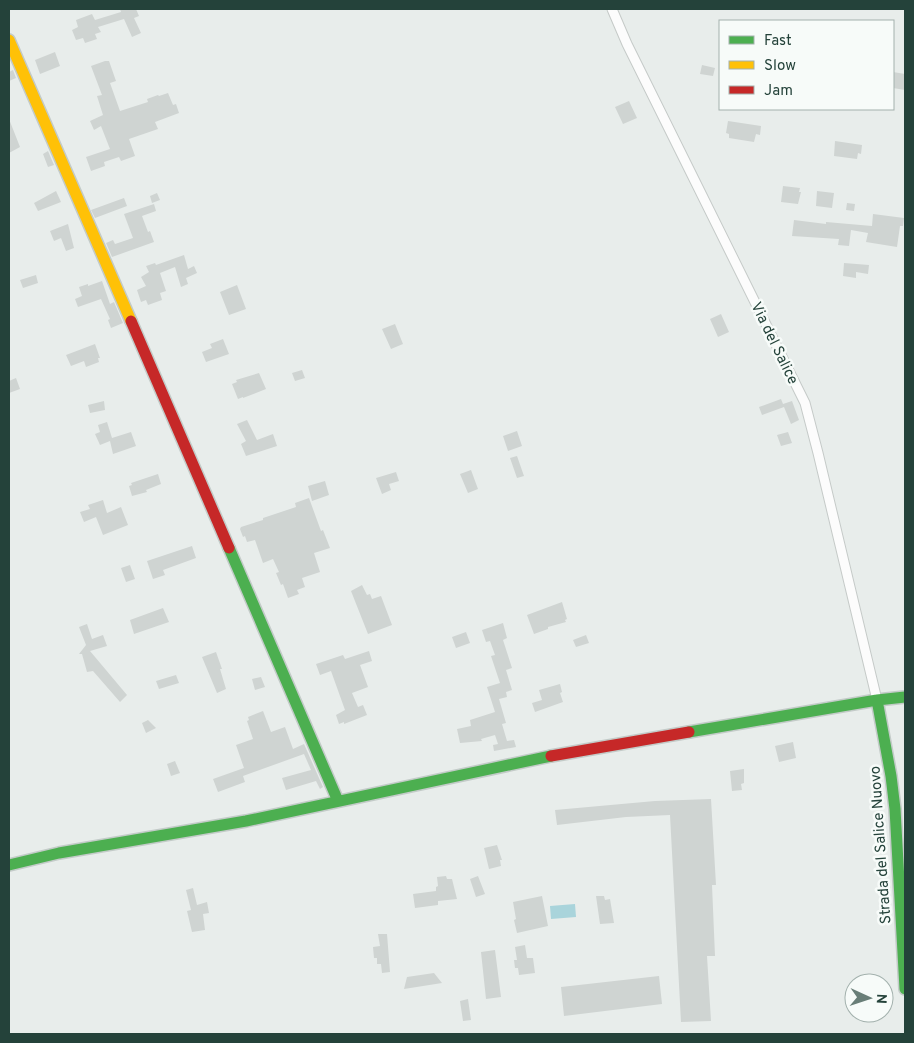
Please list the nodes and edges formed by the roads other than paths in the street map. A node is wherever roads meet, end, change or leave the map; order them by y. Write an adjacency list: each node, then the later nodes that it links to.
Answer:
1 (612, 9): 4 (street, Via del Salice)
2 (9, 40): 5 (street)
3 (905, 697): 4 (street)
4 (877, 700): 5 (street); 7 (street, Strada del Salice Nuovo)
5 (338, 801): 6 (street)
6 (9, 865)
7 (905, 989)

